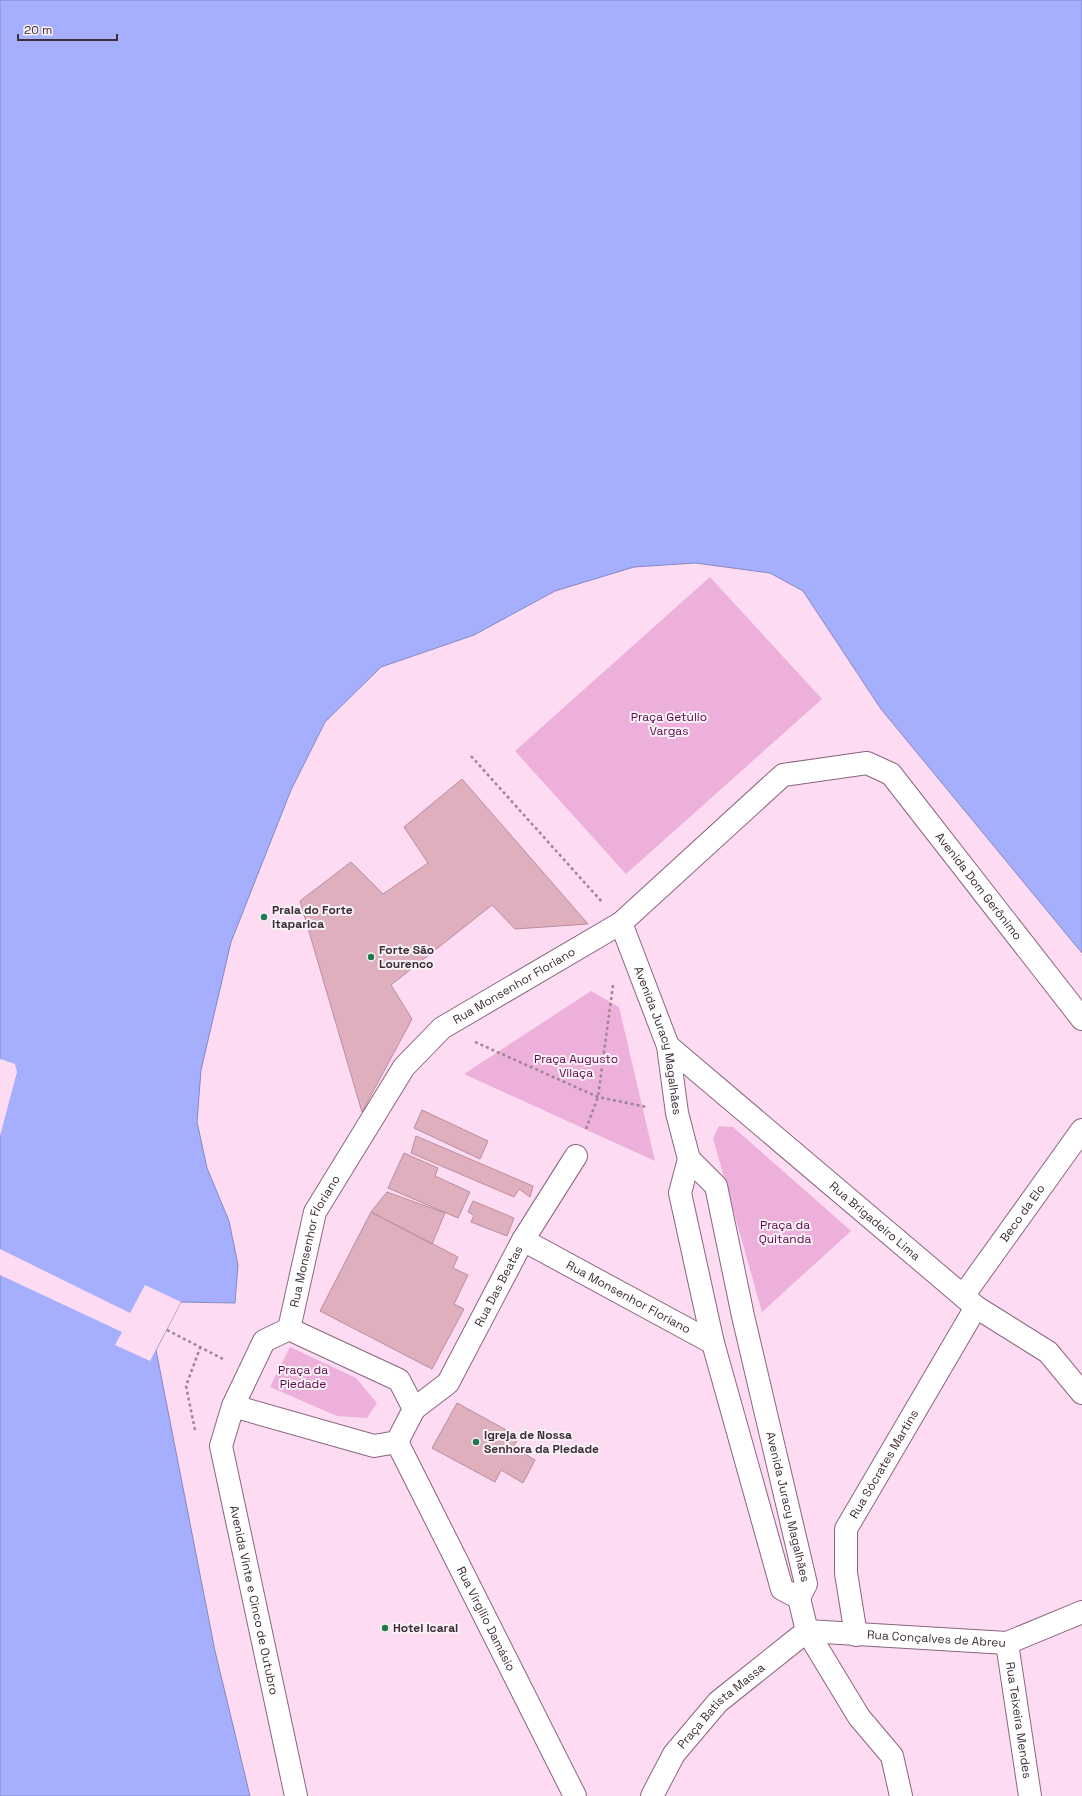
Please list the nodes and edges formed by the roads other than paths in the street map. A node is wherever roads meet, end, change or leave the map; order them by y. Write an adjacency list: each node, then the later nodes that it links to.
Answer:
1 (867, 763): 2 (street, Rua Monsenhor Floriano); 3 (street, Avenida Dom Gerônimo)
2 (621, 923): 4 (street, Avenida Juracy Magalhães); 11 (street, Rua Monsenhor Floriano)
3 (1082, 1020)
4 (668, 1046): 7 (street, Avenida Juracy Magalhães); 9 (street, Rua Brigadeiro Lima)
5 (1082, 1130): 9 (street, Beco da Elo)
6 (576, 1156): 8 (street, Rua Das Beatas)
7 (689, 1160): 10 (street, Avenida Juracy Magalhães); 12 (street, Avenida Juracy Magalhães)
8 (524, 1240): 12 (street, Rua Monsenhor Floriano); 15 (street, Rua Das Beatas)
9 (969, 1301): 13 (street, Rua Brigadeiro Lima); 20 (street, Rua Sócrates Martins)
10 (743, 1316): 12 (street); 17 (street, Avenida Juracy Magalhães)
11 (289, 1329): 14 (street); 15 (street)
12 (711, 1333): 17 (street, Avenida Juracy Magalhães)
13 (1082, 1394)
14 (234, 1406): 16 (street); 22 (street, Avenida Vinte e Cinco de Outubro)
15 (414, 1409): 16 (street)
16 (397, 1442): 23 (street, Rua Virgilio Damásio)
17 (799, 1598): 19 (street)
18 (1082, 1612): 21 (street, Rua Conçalves de Abreu)
19 (808, 1631): 20 (street, Rua Conçalves de Abreu); 24 (street, Praça Batista Massa); 25 (street)
20 (856, 1635): 21 (street, Rua Conçalves de Abreu)
21 (1008, 1644): 26 (street, Rua Teixeira Mendes)
22 (296, 1796)
23 (575, 1796)
24 (652, 1796)
25 (901, 1796)
26 (1030, 1796)

